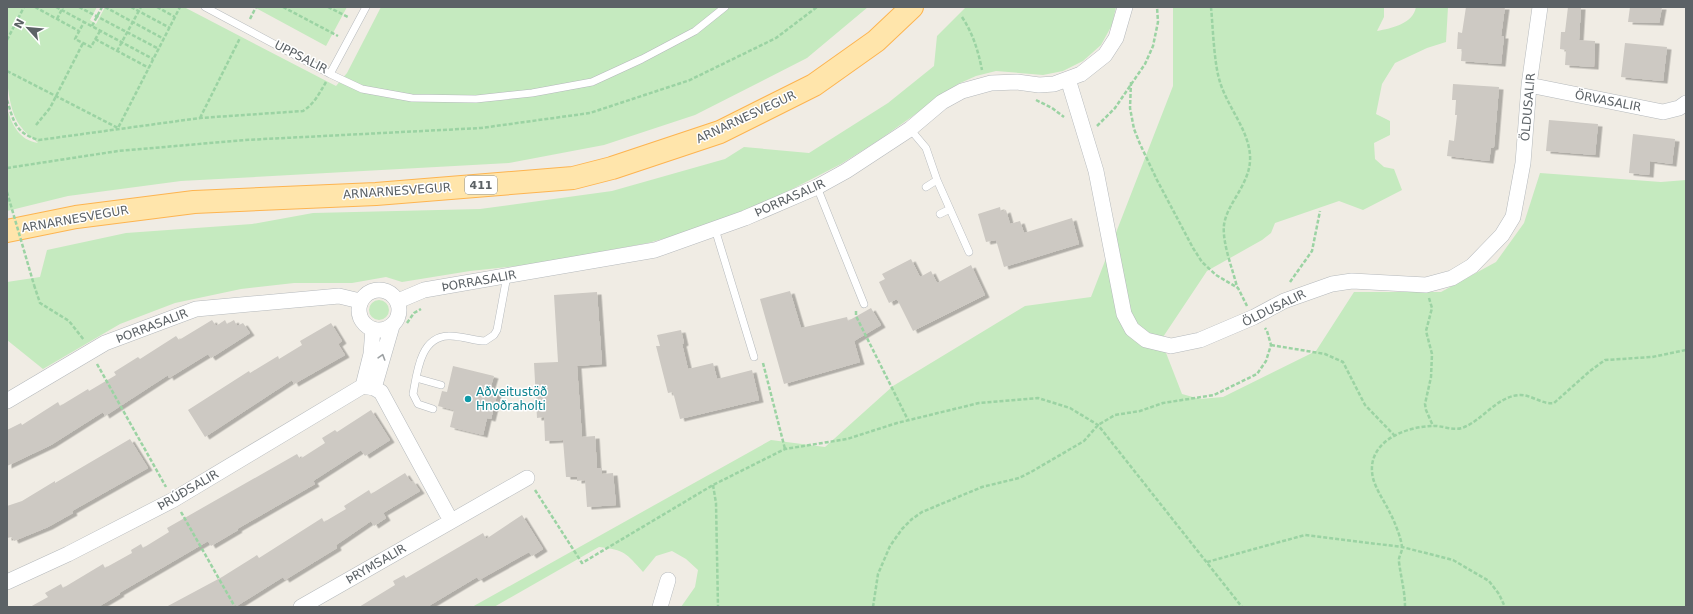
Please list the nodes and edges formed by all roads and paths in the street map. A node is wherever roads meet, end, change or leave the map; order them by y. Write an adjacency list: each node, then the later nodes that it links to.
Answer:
1 (24, 7): 38 (path)
2 (35, 7): 26 (path)
3 (56, 7): 21 (path)
4 (80, 7): 23 (path)
5 (103, 7): 23 (path); 28 (path)
6 (131, 7): 22 (path)
7 (141, 7): 22 (path)
8 (157, 7): 25 (path)
9 (180, 7): 25 (path)
10 (205, 7): 32 (lane, UPPSALIR)
11 (283, 7): 39 (path)
12 (328, 7): 29 (path)
13 (366, 7): 29 (lane, UPPSALIR)
14 (725, 7): 48 (lane)
15 (817, 7): 60 (path)
16 (912, 7): 69 (main road, ARNARNESVEGUR / 411)
17 (1125, 7): 49 (street, ÞORRASALIR)
18 (1157, 7): 50 (path)
19 (1211, 7): 73 (path)
20 (1540, 7): 51 (street, ÖLDUSALIR)
21 (62, 9): 26 (path); 27 (path)
22 (139, 11): 28 (path); 31 (path)
23 (97, 16): 30 (path); 35 (path)
24 (962, 16): 47 (path)
25 (175, 17): 31 (path)
26 (57, 19): 33 (path)
27 (84, 22): 30 (path); 33 (path)
28 (133, 22): 35 (path); 36 (path)
29 (357, 22): 39 (lane, UPPSALIR)
30 (92, 26): 34 (path)
31 (170, 28): 36 (path)
32 (245, 28): 48 (lane, UPPSALIR); 55 (path)
33 (79, 31): 40 (path)
34 (100, 31): 37 (path); 41 (path)
35 (127, 32): 41 (path); 42 (path)
36 (164, 38): 42 (path)
37 (95, 39): 40 (path); 43 (path)
38 (7, 40)
39 (348, 40): 48 (lane, UPPSALIR)
40 (83, 43): 52 (path)
41 (122, 43): 43 (path); 44 (path)
42 (159, 49): 44 (path)
43 (117, 51): 45 (path)
44 (153, 60): 45 (path)
45 (149, 68): 57 (path)
46 (7, 71): 52 (path)
47 (982, 72)
48 (330, 74): 55 (path)
49 (1068, 79): 58 (street, ÞORRASALIR); 79 (street, ÖLDUSALIR)
50 (1132, 82): 59 (path); 73 (path)
51 (1529, 86): 54 (street, ÖRVASALIR); 72 (street, ÖLDUSALIR)
52 (55, 96): 56 (path); 57 (path)
53 (7, 100): 57 (path)
54 (1686, 103)
55 (200, 118): 57 (path)
56 (36, 125)
57 (118, 128)
58 (910, 129): 61 (lane); 62 (street, ÞORRASALIR)
59 (1093, 129)
60 (7, 168)
61 (937, 180): 63 (lane); 65 (lane)
62 (817, 187): 68 (street, ÞORRASALIR); 74 (lane)
63 (926, 187)
64 (7, 192): 84 (path, bridge)
65 (950, 209): 67 (lane); 70 (lane)
66 (1320, 211): 76 (path)
67 (940, 214)
68 (715, 229): 71 (street, ÞORRASALIR); 85 (lane)
69 (7, 232)
70 (969, 252)
71 (507, 276): 77 (street, ÞORRASALIR); 86 (lane)
72 (1426, 285): 76 (street, ÖLDUSALIR); 93 (path)
73 (1238, 288): 79 (path)
74 (858, 289): 78 (lane); 91 (path)
75 (360, 301): 77 (street); 81 (street); 84 (street, ÞORRASALIR)
76 (1284, 301): 79 (street, ÖLDUSALIR)
77 (398, 302): 80 (street)
78 (864, 304)
79 (1254, 318): 82 (path)
80 (392, 326): 81 (street); 88 (street, one-way to 80)
81 (372, 330): 88 (street)
82 (1271, 345): 92 (path); 94 (path)
83 (1686, 350): 93 (path)
84 (90, 352): 89 (street, ÞORRASALIR); 95 (path)
85 (754, 357)
86 (416, 378): 87 (lane); 90 (lane)
87 (441, 385)
88 (368, 387): 99 (street); 103 (street, ÞRÚÐSALIR)
89 (7, 401)
90 (433, 409)
91 (908, 420): 92 (path); 97 (path)
92 (1098, 425): 101 (path); 108 (path)
93 (1432, 426): 94 (path)
94 (1394, 434): 100 (path)
95 (158, 472)
96 (526, 478): 97 (path); 99 (street, ÞRYMSALIR)
97 (713, 485): 107 (path)
98 (186, 520): 104 (path)
99 (452, 521): 105 (street, ÞRYMSALIR)
100 (1402, 547): 101 (path); 110 (path); 111 (path)
101 (1207, 562): 109 (path)
102 (668, 580): 106 (street)
103 (7, 582)
104 (235, 607)
105 (301, 607)
106 (660, 607)
107 (718, 607)
108 (873, 607)
109 (1242, 607)
110 (1405, 607)
111 (1505, 607)

